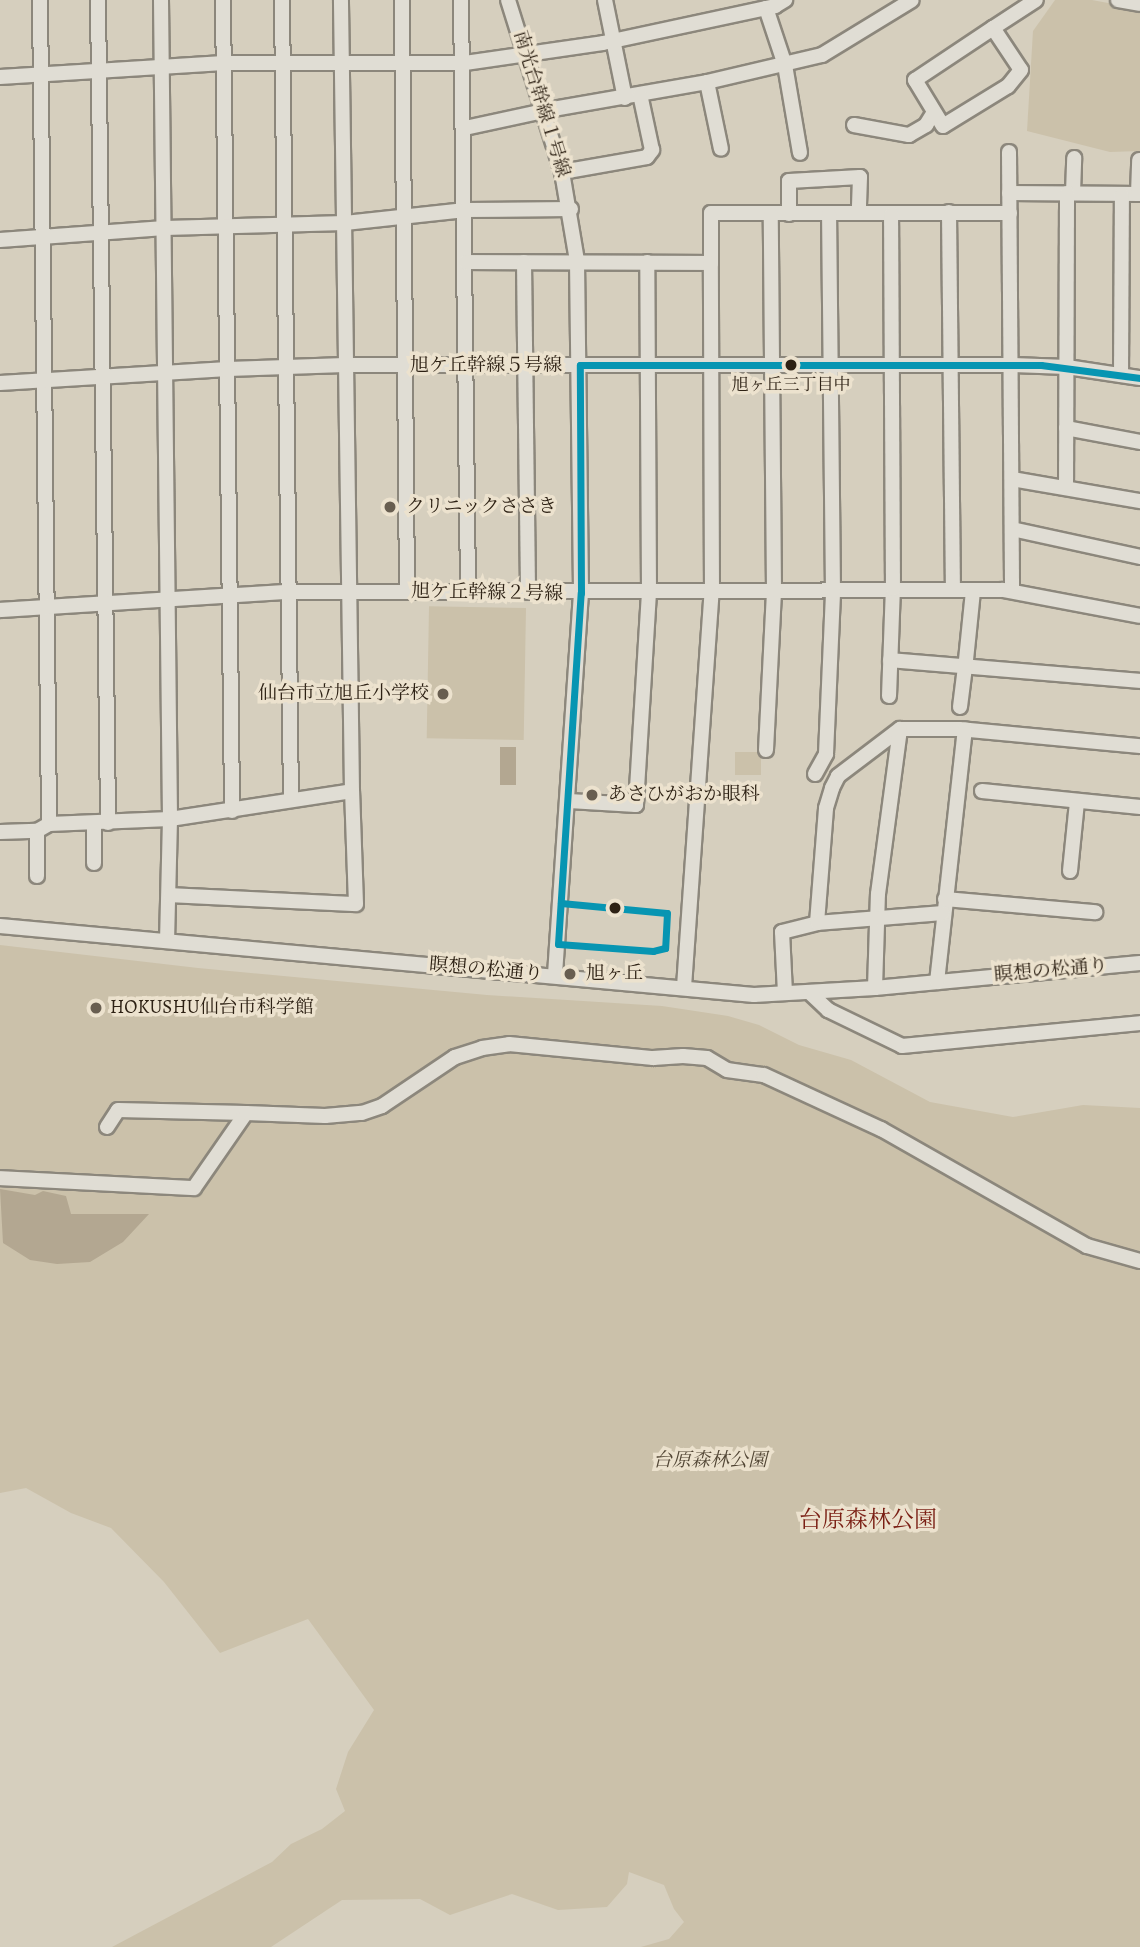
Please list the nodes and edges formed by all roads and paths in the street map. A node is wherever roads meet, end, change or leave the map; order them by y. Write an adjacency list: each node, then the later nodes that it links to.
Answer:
1 (40, 0): 28 (street)
2 (98, 0): 27 (street)
3 (161, 0): 26 (street)
4 (223, 0): 22 (street)
5 (282, 0): 23 (street)
6 (341, 0): 21 (street)
7 (402, 0): 20 (street)
8 (462, 0): 24 (street)
9 (509, 0): 19 (street, 南光台幹線１号線)
10 (605, 0): 18 (street)
11 (785, 0): 16 (street)
12 (912, 0): 25 (street)
13 (1035, 0): 17 (street)
14 (1118, 0): 15 (street)
15 (1140, 4)
16 (766, 8): 18 (street); 25 (street)
17 (993, 28): 34 (street); 34 (street)
18 (614, 41): 19 (street); 32 (street)
19 (526, 54): 24 (street); 33 (street, 南光台幹線１号線)
20 (402, 61): 21 (street); 24 (street); 56 (street)
21 (342, 62): 23 (street); 58 (street)
22 (224, 63): 23 (street); 26 (street); 59 (street)
23 (283, 63): 57 (street)
24 (464, 64): 36 (street)
25 (785, 65): 30 (street); 39 (street)
26 (162, 67): 27 (street); 60 (street)
27 (100, 70): 28 (street); 61 (street)
28 (41, 75): 29 (street); 62 (street)
29 (0, 77)
30 (707, 82): 31 (street); 37 (street)
31 (640, 94): 32 (street); 42 (street)
32 (625, 98): 33 (street)
33 (546, 111): 36 (street); 42 (street, 南光台幹線１号線)
34 (934, 112): 35 (street)
35 (854, 125)
36 (465, 128): 48 (street)
37 (721, 149)
38 (1009, 152): 43 (street)
39 (800, 153)
40 (1074, 158): 44 (street)
41 (1139, 160): 45 (street)
42 (562, 172): 47 (street, 南光台幹線１号線)
43 (1009, 193): 44 (street); 54 (street)
44 (1070, 193): 46 (street); 82 (street)
45 (1139, 194): 46 (street)
46 (1122, 195): 85 (street)
47 (570, 209): 48 (street); 64 (street, 南光台幹線１号線)
48 (465, 210): 56 (street); 65 (street)
49 (949, 212): 53 (street); 54 (street); 71 (street)
50 (789, 214): 51 (street); 52 (street); 55 (street)
51 (829, 214): 52 (street); 79 (street)
52 (859, 214): 53 (street)
53 (891, 214): 80 (street)
54 (1010, 214): 72 (street)
55 (771, 215): 68 (street); 78 (street)
56 (405, 218): 58 (street); 81 (street)
57 (286, 223): 58 (street); 59 (street); 73 (street)
58 (345, 223): 69 (street)
59 (226, 226): 60 (street); 83 (street)
60 (165, 228): 61 (street); 84 (street)
61 (103, 233): 62 (street); 86 (street)
62 (43, 237): 63 (street); 88 (street)
63 (0, 240)
64 (577, 261): 66 (street); 67 (street); 70 (street, 南光台幹線１号線)
65 (466, 262): 66 (street); 74 (street)
66 (524, 262): 75 (street)
67 (647, 262): 68 (street); 76 (street)
68 (711, 263): 77 (street)
69 (345, 365): 73 (street, 旭ケ丘幹線５号線); 81 (street, 旭ケ丘幹線５号線); 105 (street)
70 (580, 365): 75 (street, 旭ケ丘幹線５号線); 76 (street, 旭ケ丘幹線５号線); 110 (street, 南光台幹線１号線)
71 (952, 365): 72 (street, 旭ケ丘幹線５号線); 80 (street, 旭ケ丘幹線５号線); 99 (street)
72 (1013, 365): 82 (street, 旭ケ丘幹線５号線); 92 (street)
73 (287, 366): 83 (street, 旭ケ丘幹線５号線); 104 (street)
74 (467, 366): 75 (street, 旭ケ丘幹線５号線); 81 (street, 旭ケ丘幹線５号線); 107 (street)
75 (526, 366): 108 (street)
76 (648, 366): 77 (street, 旭ケ丘幹線５号線); 109 (street)
77 (712, 366): 78 (street, 旭ケ丘幹線５号線); 101 (street)
78 (774, 366): 79 (street, 旭ケ丘幹線５号線); 98 (street)
79 (832, 366): 80 (street, 旭ケ丘幹線５号線); 102 (street)
80 (892, 366): 97 (street)
81 (405, 367): 106 (street)
82 (1067, 367): 85 (street, 旭ケ丘幹線５号線); 90 (street)
83 (228, 369): 84 (street, 旭ケ丘幹線５号線); 111 (street)
84 (166, 373): 86 (street, 旭ケ丘幹線５号線); 112 (street)
85 (1121, 375): 87 (street, 旭ケ丘幹線５号線)
86 (105, 377): 88 (street, 旭ケ丘幹線５号線); 113 (street)
87 (1140, 379)
88 (46, 381): 89 (street, 旭ケ丘幹線５号線); 114 (street)
89 (0, 383)
90 (1066, 428): 91 (street); 93 (street)
91 (1140, 442)
92 (1012, 479): 93 (street); 95 (street)
93 (1066, 488): 94 (street)
94 (1140, 502)
95 (1012, 529): 96 (street); 100 (street)
96 (1140, 557)
97 (893, 589): 99 (street, 旭ケ丘幹線２号線); 102 (street, 旭ケ丘幹線２号線); 117 (street)
98 (774, 590): 101 (street, 旭ケ丘幹線２号線); 102 (street, 旭ケ丘幹線２号線); 125 (street)
99 (953, 590): 103 (street, 旭ケ丘幹線２号線)
100 (1012, 590): 103 (street, 旭ケ丘幹線２号線); 116 (street, 旭ケ丘幹線２号線)
101 (712, 591): 109 (street, 旭ケ丘幹線２号線); 151 (street)
102 (833, 591): 126 (street)
103 (973, 591): 118 (street)
104 (289, 592): 105 (street, 旭ケ丘幹線２号線); 111 (street, 旭ケ丘幹線２号線); 129 (street)
105 (351, 592): 106 (street, 旭ケ丘幹線２号線); 128 (street)
106 (407, 592): 107 (street, 旭ケ丘幹線２号線)
107 (468, 592): 108 (street, 旭ケ丘幹線２号線)
108 (528, 592): 110 (street, 旭ケ丘幹線２号線)
109 (649, 592): 110 (street, 旭ケ丘幹線２号線); 130 (street)
110 (581, 593): 130 (street, 南光台幹線１号線)
111 (230, 596): 112 (street, 旭ケ丘幹線２号線); 133 (street)
112 (167, 599): 113 (street, 旭ケ丘幹線２号線); 134 (street)
113 (107, 601): 114 (street, 旭ケ丘幹線２号線); 135 (street)
114 (48, 606): 115 (street, 旭ケ丘幹線２号線); 136 (street)
115 (0, 610)
116 (1140, 616)
117 (890, 660): 118 (street); 120 (street)
118 (965, 664): 119 (street); 121 (street)
119 (1140, 681)
120 (889, 696)
121 (960, 707)
122 (900, 729): 123 (street); 144 (street); 145 (street)
123 (965, 730): 124 (street); 142 (street)
124 (1140, 746)
125 (766, 750)
126 (816, 774)
127 (982, 791): 131 (street)
128 (352, 792): 129 (street); 141 (street)
129 (290, 800): 133 (street)
130 (569, 802): 149 (street, 南光台幹線１号線)
131 (1077, 802): 132 (street); 139 (street)
132 (1140, 807)
133 (232, 811): 134 (street)
134 (170, 819): 135 (street); 141 (street)
135 (101, 824): 136 (street); 138 (street)
136 (43, 827): 137 (street); 140 (street)
137 (0, 832)
138 (93, 863)
139 (1070, 871)
140 (37, 876)
141 (170, 895): 147 (street)
142 (944, 906): 143 (street); 144 (street); 150 (street)
143 (1095, 912)
144 (878, 918): 145 (street); 152 (street)
145 (817, 923): 153 (street)
146 (0, 926): 147 (street, 瞑想の松通り)
147 (167, 941): 149 (street, 瞑想の松通り)
148 (1140, 962): 150 (street, 瞑想の松通り)
149 (555, 976): 151 (street, 瞑想の松通り)
150 (937, 982): 152 (street, 瞑想の松通り)
151 (684, 987): 153 (street, 瞑想の松通り)
152 (875, 988): 154 (street, 瞑想の松通り)
153 (785, 993): 154 (street, 瞑想の松通り)
154 (810, 993): 155 (street)
155 (1140, 1023)
156 (246, 1113): 157 (street); 158 (street); 159 (street)
157 (107, 1127)
158 (0, 1178)
159 (1140, 1261)

